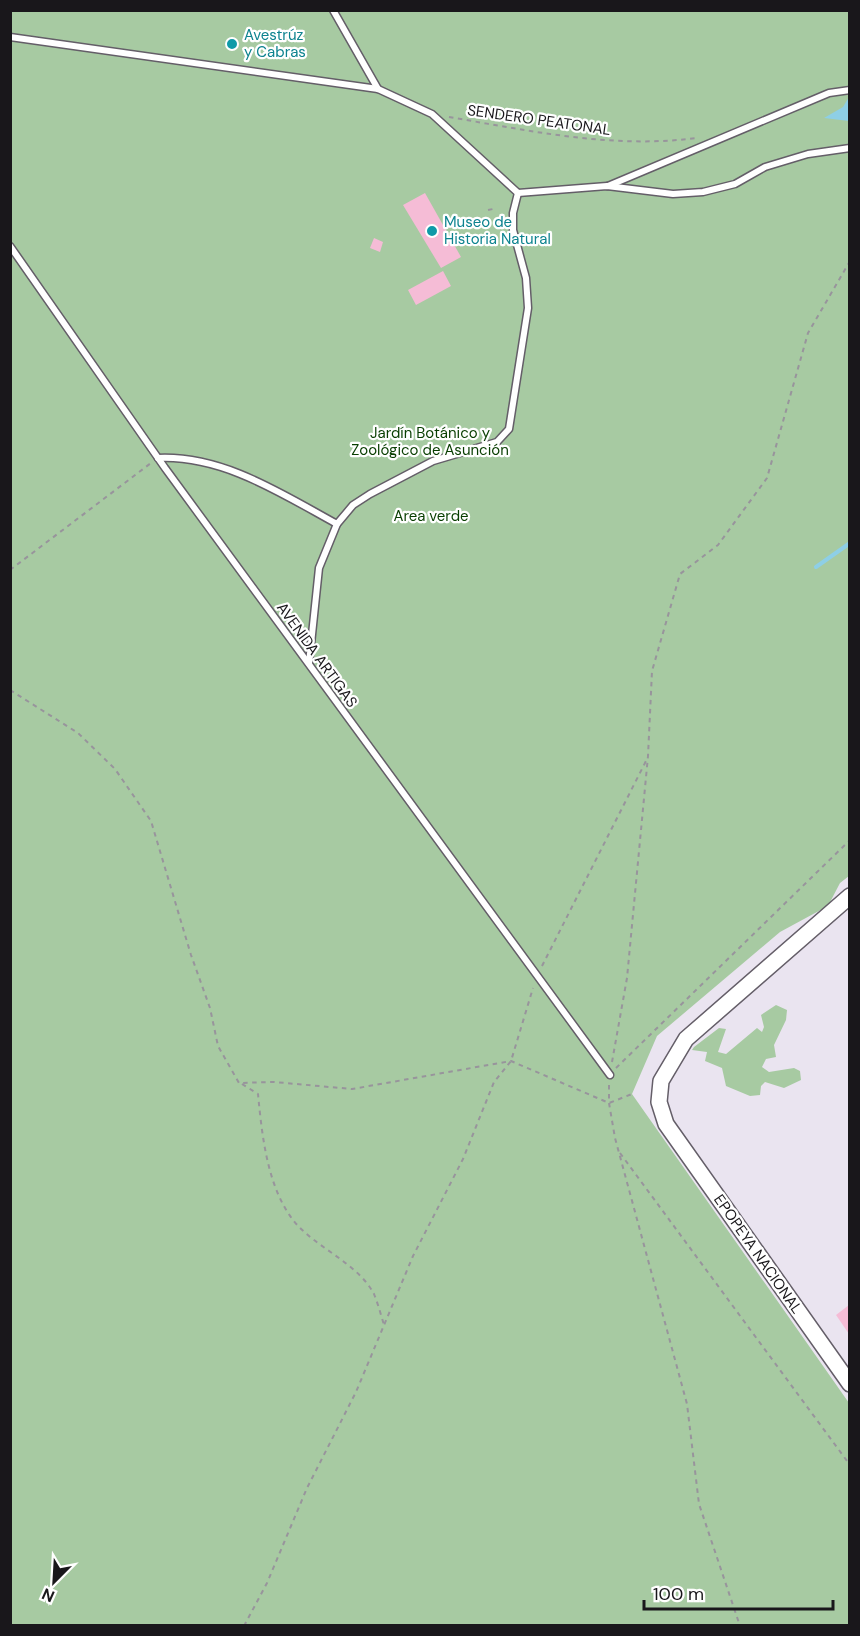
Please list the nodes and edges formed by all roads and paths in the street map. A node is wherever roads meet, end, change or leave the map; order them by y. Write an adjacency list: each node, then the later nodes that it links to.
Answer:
1 (333, 10): 3 (lane)
2 (10, 37): 3 (lane)
3 (378, 90): 5 (lane)
4 (849, 90): 6 (lane)
5 (432, 114): 6 (path, SENDERO PEATONAL); 9 (lane)
6 (714, 140): 8 (lane)
7 (849, 148): 8 (lane)
8 (607, 186): 9 (lane)
9 (518, 193): 15 (lane)
10 (493, 209): 11 (path)
11 (488, 210)
12 (10, 246): 14 (lane, AVENIDA ARTIGAS)
13 (849, 261): 19 (path)
14 (158, 458): 15 (lane); 16 (path); 17 (lane, AVENIDA ARTIGAS)
15 (337, 524): 17 (lane)
16 (10, 570)
17 (309, 664): 22 (lane, AVENIDA ARTIGAS)
18 (10, 690): 25 (path)
19 (648, 756): 22 (path); 24 (path)
20 (849, 840): 24 (path)
21 (849, 896): 30 (street, EPOPEYA NACIONAL)
22 (537, 976): 23 (path); 24 (lane, AVENIDA ARTIGAS)
23 (511, 1061): 25 (path); 27 (path); 29 (path)
24 (610, 1075): 27 (path)
25 (239, 1083): 29 (path)
26 (632, 1094): 27 (path)
27 (609, 1103): 28 (path)
28 (619, 1152): 31 (path); 33 (path)
29 (384, 1324): 32 (path)
30 (849, 1384)
31 (849, 1465)
32 (244, 1626)
33 (740, 1626)

